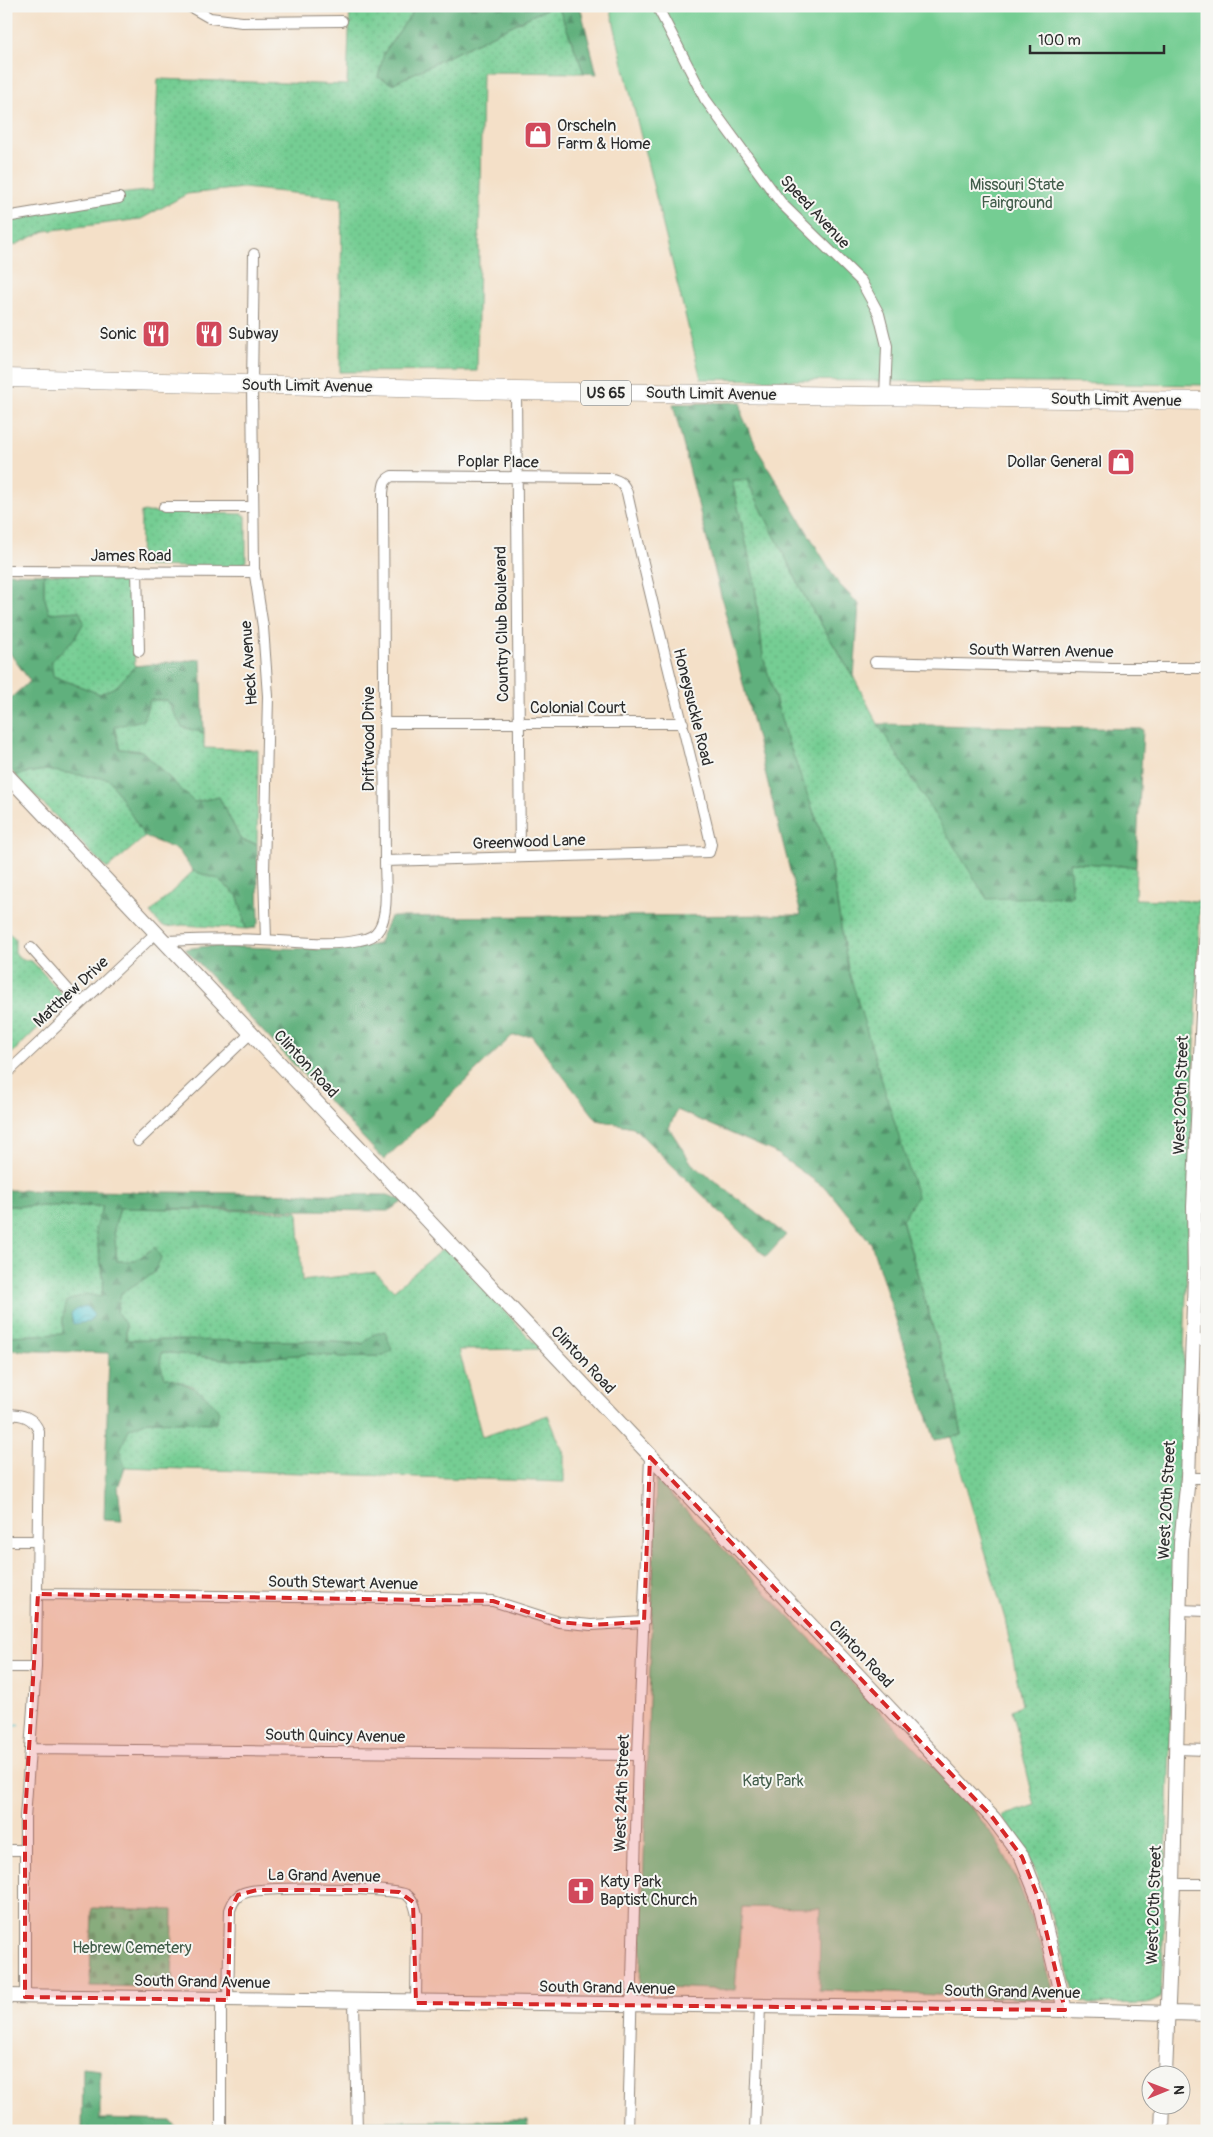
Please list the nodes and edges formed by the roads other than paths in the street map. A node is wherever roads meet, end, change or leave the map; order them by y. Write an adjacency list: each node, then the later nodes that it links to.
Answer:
1 (189, 6): 3 (street)
2 (657, 6): 10 (street, Speed Avenue)
3 (342, 21)
4 (119, 198): 5 (street)
5 (6, 217)
6 (254, 254): 8 (street, Heck Avenue)
7 (6, 378): 8 (highway, South Limit Avenue / US 65)
8 (252, 385): 9 (highway, South Limit Avenue / US 65); 14 (street, Heck Avenue)
9 (516, 391): 10 (highway, South Limit Avenue / US 65); 12 (street, Country Club Boulevard)
10 (885, 397): 11 (highway, South Limit Avenue / US 65)
11 (1207, 401)
12 (515, 478): 15 (street, Poplar Place); 16 (street, Poplar Place); 24 (street, Country Club Boulevard)
13 (164, 507): 14 (street)
14 (252, 508): 19 (street, Heck Avenue)
15 (636, 535): 25 (street, Honeysuckle Road)
16 (383, 547): 23 (street, Driftwood Drive)
17 (6, 571): 18 (street, James Road)
18 (137, 571): 19 (street, James Road); 20 (street)
19 (255, 572): 32 (street, Heck Avenue)
20 (139, 651)
21 (875, 662): 22 (street, South Warren Avenue)
22 (1207, 668)
23 (384, 723): 24 (street, Colonial Court); 29 (street, Driftwood Drive)
24 (518, 723): 25 (street, Colonial Court); 28 (street, Country Club Boulevard)
25 (682, 723): 27 (street, Honeysuckle Road)
26 (6, 774): 31 (street, Clinton Road)
27 (674, 854): 28 (street, Greenwood Lane)
28 (520, 857): 29 (street, Greenwood Lane)
29 (385, 861): 32 (street, Driftwood Drive)
30 (1207, 927): 33 (street, West 20th Street)
31 (161, 936): 32 (street); 35 (street, Matthew Drive); 36 (street, Clinton Road)
32 (266, 940)
33 (1206, 941): 37 (street, West 20th Street)
34 (31, 948): 35 (street)
35 (80, 1003): 38 (street, Matthew Drive)
36 (252, 1032): 39 (street); 44 (street, Clinton Road)
37 (1203, 1071): 40 (street, West 20th Street)
38 (6, 1074)
39 (138, 1141)
40 (1200, 1207): 41 (street, West 20th Street)
41 (1192, 1340): 42 (street); 45 (street, West 20th Street)
42 (1207, 1340)
43 (6, 1414): 48 (street)
44 (650, 1457): 52 (street, West 24th Street); 70 (street, Clinton Road)
45 (1188, 1478): 46 (street); 50 (street, West 20th Street)
46 (1207, 1478)
47 (6, 1541): 48 (street)
48 (38, 1541): 49 (street)
49 (38, 1594): 52 (street, South Stewart Avenue); 54 (street)
50 (1180, 1610): 51 (street); 56 (street, West 20th Street)
51 (1207, 1611)
52 (644, 1622): 58 (street, West 24th Street)
53 (6, 1667): 54 (street)
54 (36, 1667): 55 (street)
55 (31, 1749): 58 (street, South Quincy Avenue); 60 (street)
56 (1177, 1749): 57 (street); 61 (street, West 20th Street)
57 (1207, 1750)
58 (638, 1755): 68 (street, West 24th Street)
59 (6, 1850): 60 (street)
60 (25, 1850): 64 (street)
61 (1173, 1884): 62 (street); 71 (street, West 20th Street)
62 (1207, 1884)
63 (6, 1996): 64 (street, South Grand Avenue)
64 (25, 1997): 65 (street, South Grand Avenue)
65 (225, 2000): 66 (street, South Grand Avenue); 67 (street, La Grand Avenue); 75 (street)
66 (354, 2002): 67 (street, South Grand Avenue); 76 (street)
67 (416, 2003): 68 (street, South Grand Avenue)
68 (632, 2006): 69 (street, South Grand Avenue); 77 (street, West 24th Street)
69 (760, 2007): 70 (street, South Grand Avenue); 78 (street)
70 (1065, 2010): 71 (street, South Grand Avenue)
71 (1167, 2014): 72 (street, South Grand Avenue); 73 (street, West 20th Street)
72 (1207, 2014)
73 (1165, 2064)
74 (1163, 2114): 79 (street)
75 (221, 2128)
76 (357, 2131)
77 (628, 2131)
78 (754, 2131)
79 (1162, 2131)

